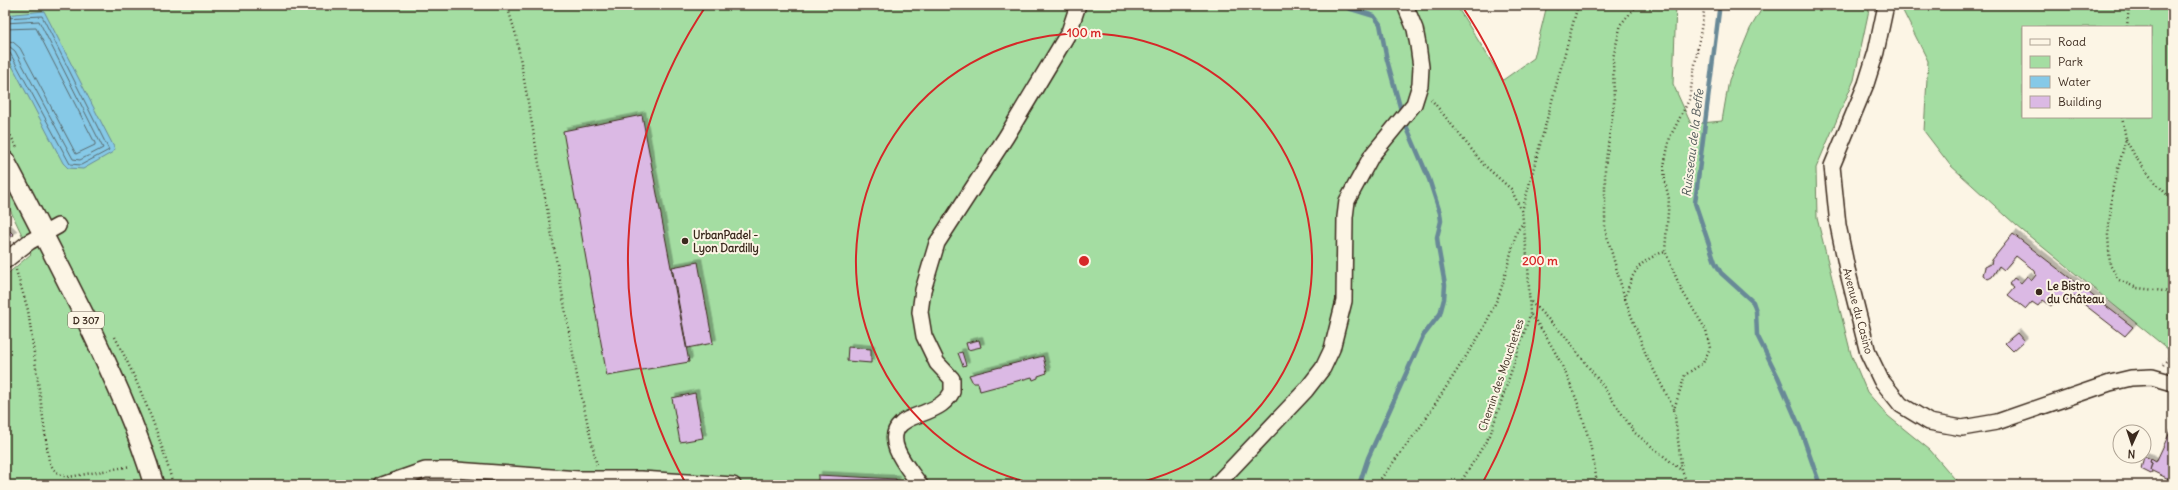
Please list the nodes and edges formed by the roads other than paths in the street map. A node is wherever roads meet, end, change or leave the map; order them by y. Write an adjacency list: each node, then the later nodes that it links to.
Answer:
1 (1078, 5): 11 (street)
2 (1405, 5): 12 (street)
3 (1886, 5): 7 (street, Avenue du Casino)
4 (5, 161): 5 (main road, D 307)
5 (51, 230): 6 (street); 8 (main road, D 307)
6 (9, 258)
7 (2173, 383)
8 (154, 485)
9 (382, 485): 10 (street)
10 (733, 485)
11 (920, 485)
12 (1216, 485)

